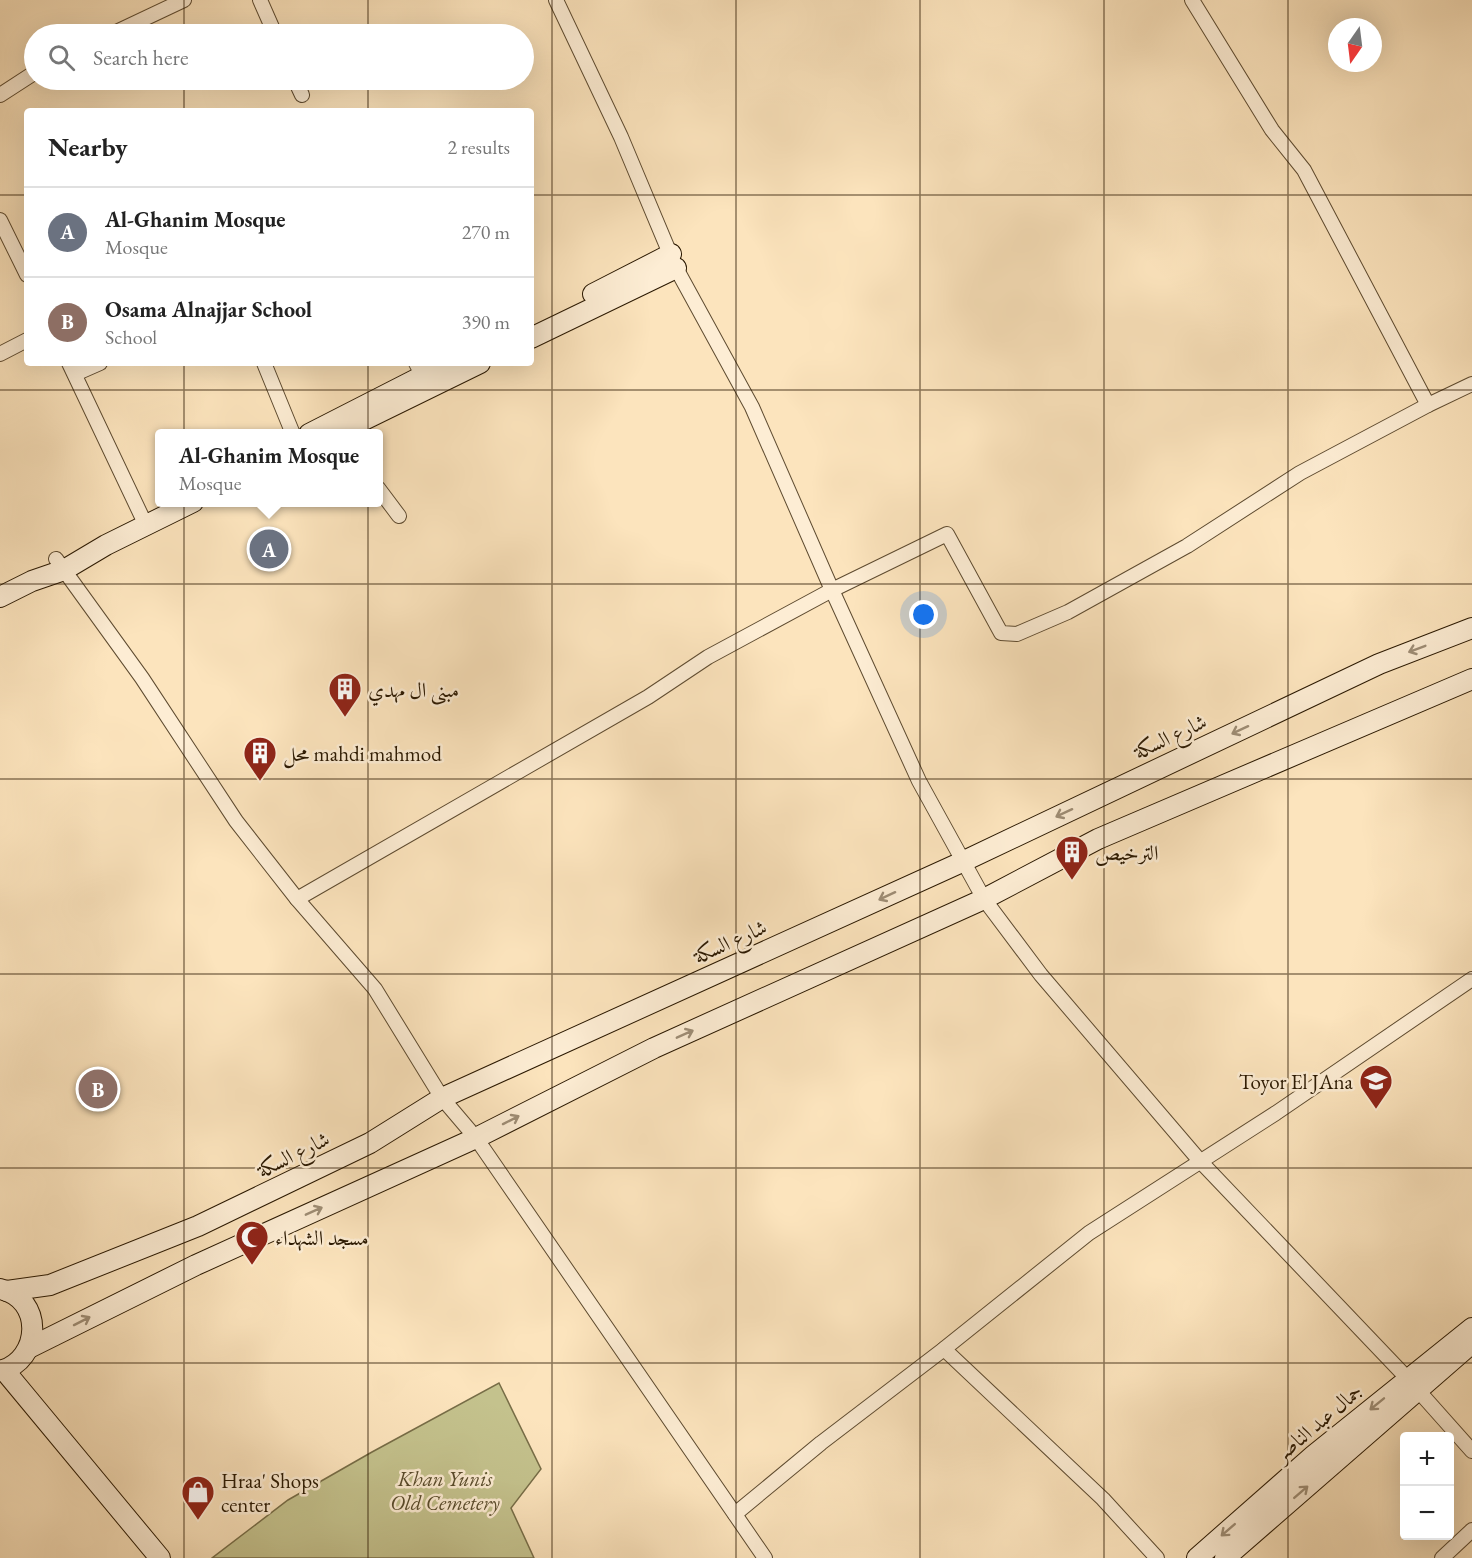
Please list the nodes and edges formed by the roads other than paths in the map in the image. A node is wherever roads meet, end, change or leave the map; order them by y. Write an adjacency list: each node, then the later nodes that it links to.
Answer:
1 (260, 0): 6 (street)
2 (556, 0): 12 (street)
3 (1192, 0): 23 (street)
4 (178, 1): 5 (street)
5 (132, 24)
6 (271, 24)
7 (24, 79): 9 (street)
8 (300, 90): 10 (street)
9 (0, 95)
10 (302, 95)
11 (0, 220): 13 (street)
12 (674, 261): 14 (main road); 15 (main road); 34 (street)
13 (24, 269)
14 (534, 323)
15 (534, 336)
16 (24, 342): 17 (street)
17 (0, 354)
18 (265, 366): 24 (street)
19 (474, 366): 26 (main road)
20 (72, 369): 31 (street)
21 (419, 369): 25 (main road)
22 (1472, 384): 23 (street)
23 (1428, 405): 34 (street)
24 (291, 429)
25 (317, 429)
26 (345, 429)
27 (383, 495): 30 (street)
28 (161, 507): 31 (main road)
29 (183, 507): 32 (main road)
30 (399, 516)
31 (142, 517): 32 (main road)
32 (60, 564): 33 (main road); 35 (main road); 39 (street)
33 (0, 585)
34 (832, 590): 38 (street); 39 (street)
35 (0, 597)
36 (1472, 628): 38 (main road, شارع السكة, one-way to 38)
37 (1472, 679): 40 (main road)
38 (962, 861): 40 (street); 42 (main road, شارع السكة, one-way to 42)
39 (297, 899): 42 (street)
40 (984, 899): 43 (main road, one-way to 40); 44 (street)
41 (1472, 979): 44 (street)
42 (442, 1098): 43 (street); 45 (main road, شارع السكة)
43 (476, 1138): 48 (main road, one-way to 43); 53 (street)
44 (1200, 1161): 49 (street); 51 (street)
45 (4, 1290): 48 (main road)
46 (1472, 1328): 51 (main road, جمال عبد الناصر)
47 (1472, 1343): 51 (main road, جمال عبد الناصر)
48 (29, 1348): 50 (main road)
49 (944, 1349): 53 (street); 57 (street)
50 (2, 1370): 55 (main road)
51 (1413, 1385): 52 (street); 58 (main road, جمال عبد الناصر, one-way to 58); 59 (main road, جمال عبد الناصر, one-way to 51)
52 (1472, 1451)
53 (735, 1514): 56 (street)
54 (1472, 1530): 60 (street)
55 (160, 1558)
56 (765, 1558)
57 (1157, 1558)
58 (1197, 1558)
59 (1225, 1558)
60 (1442, 1558)

